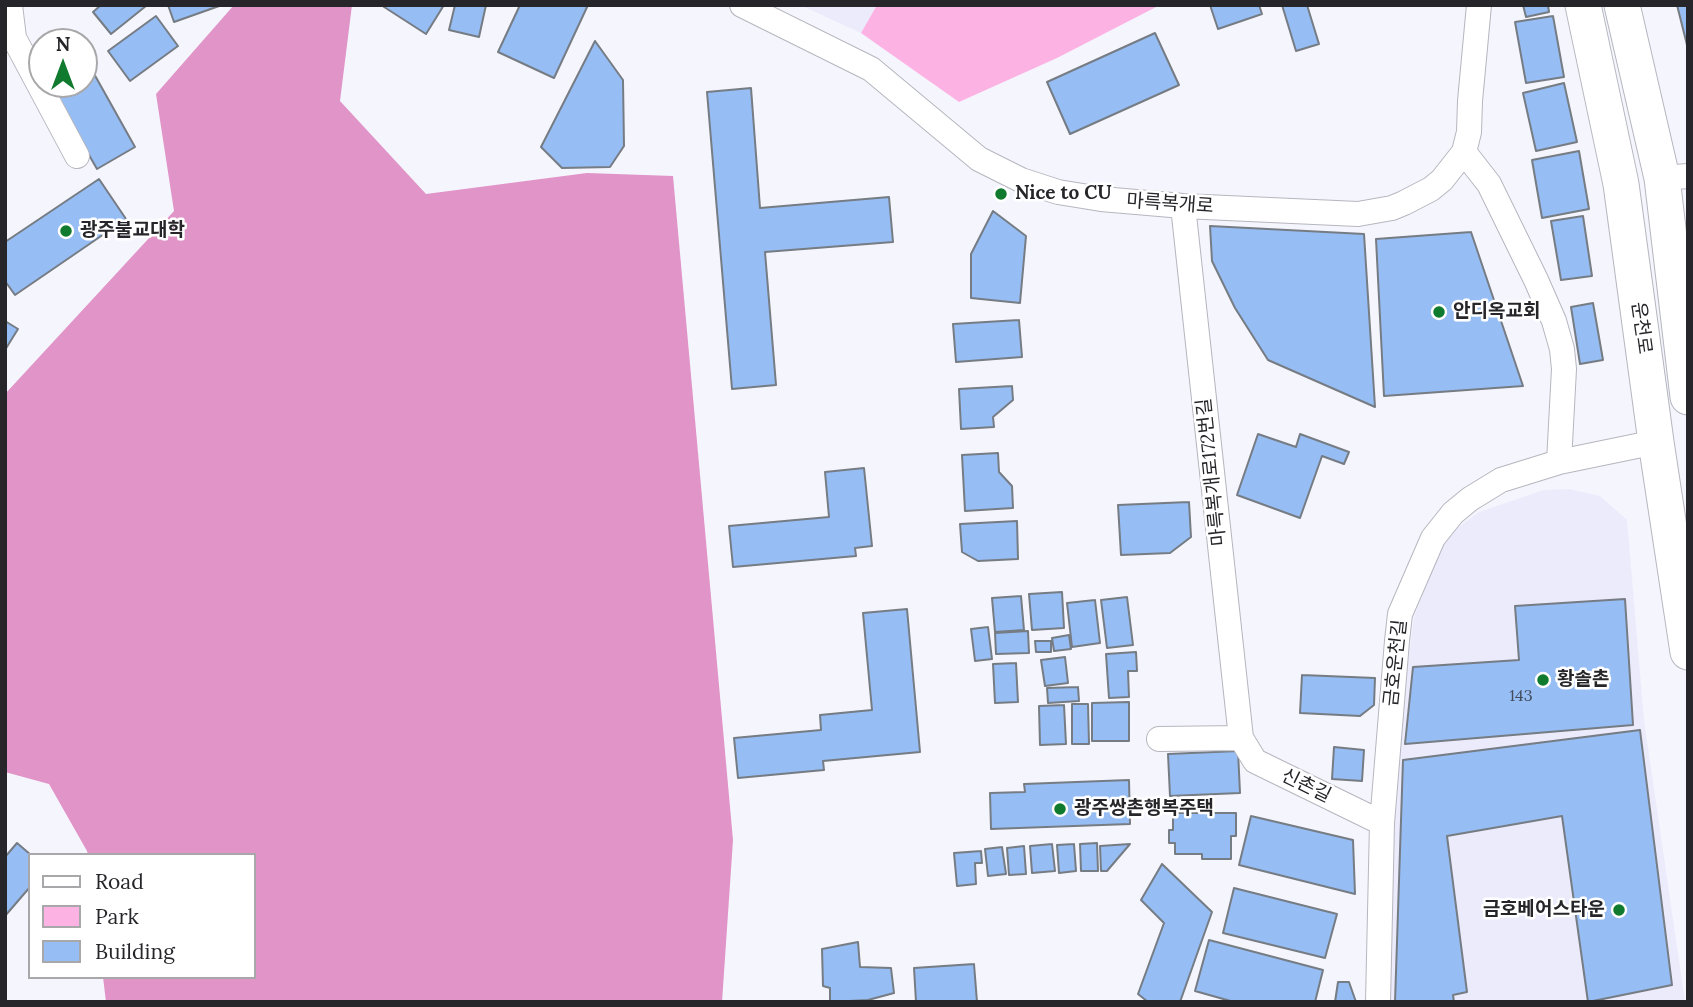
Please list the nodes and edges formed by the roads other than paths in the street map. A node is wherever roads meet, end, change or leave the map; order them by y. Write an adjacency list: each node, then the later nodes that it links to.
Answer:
1 (10, 5): 7 (street)
2 (742, 5): 9 (street, 마륵복개로)
3 (1479, 5): 6 (street, 마륵복개로)
4 (1583, 5): 11 (street, 운천로)
5 (1622, 5): 8 (street, 운천로)
6 (1464, 152): 9 (street, 마륵복개로); 12 (street)
7 (77, 156)
8 (1675, 177): 10 (street, 운천로)
9 (1183, 206): 14 (street, 마륵복개로172번길)
10 (1688, 397)
11 (1656, 442): 12 (street, 금호운천길); 13 (street, 운천로)
12 (1559, 462): 16 (street, 금호운천길)
13 (1688, 652)
14 (1241, 738): 15 (street); 16 (street, 신촌길)
15 (1159, 739)
16 (1382, 823): 17 (street, 금호운천길)
17 (1378, 1002)

